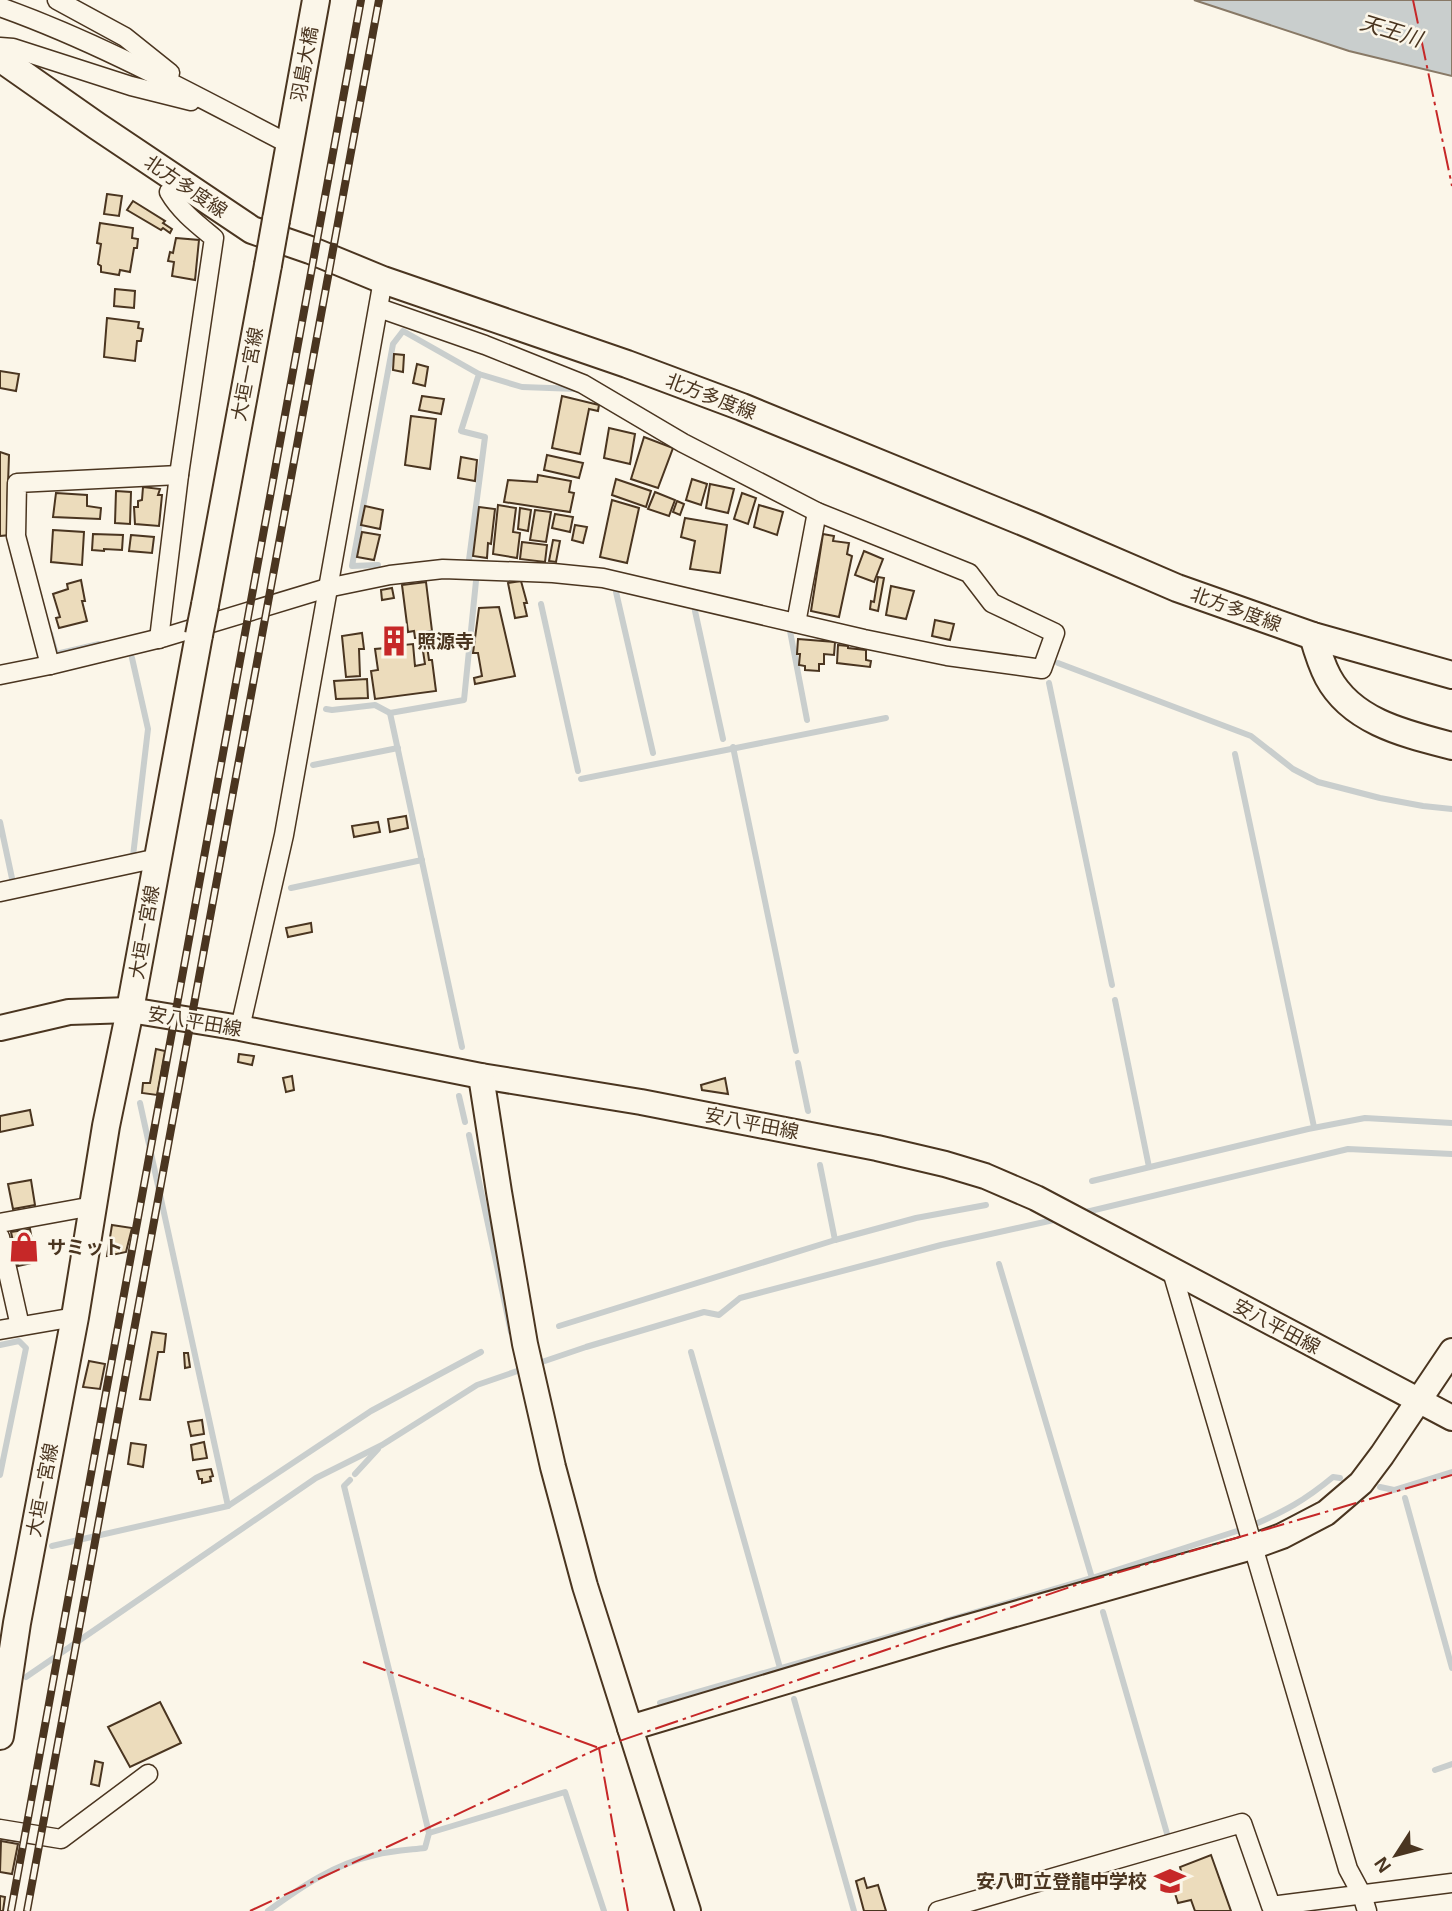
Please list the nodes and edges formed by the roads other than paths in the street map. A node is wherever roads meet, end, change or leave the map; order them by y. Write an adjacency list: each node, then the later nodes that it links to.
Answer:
1 (57, 0): 6 (street)
2 (316, 0): 7 (main road, 羽島大橋)
3 (0, 7): 6 (street)
4 (0, 47): 6 (street)
5 (0, 58): 9 (main road, 北方多度線)
6 (221, 109): 7 (street)
7 (291, 136): 21 (main road, 大垣一宮線, bridge)
8 (169, 192): 11 (street)
9 (383, 280): 10 (street); 15 (main road, 北方多度線)
10 (379, 308): 12 (street); 13 (street)
11 (179, 475): 16 (street); 17 (street)
12 (817, 512): 14 (street); 14 (street)
13 (327, 588): 14 (street); 16 (street); 25 (street)
14 (796, 623)
15 (1313, 636): 19 (main road, 北方多度線); 20 (main road)
16 (159, 639): 17 (street)
17 (50, 665): 18 (street)
18 (0, 675)
19 (1452, 675)
20 (1452, 746)
21 (158, 858): 22 (street); 23 (main road, 大垣一宮線)
22 (0, 892)
23 (130, 1010): 24 (street, 安八平田線); 25 (street, 安八平田線); 27 (main road, 大垣一宮線)
24 (0, 1028)
25 (240, 1028): 26 (street, 安八平田線)
26 (481, 1076): 30 (street, 安八平田線); 38 (street)
27 (93, 1206): 28 (street); 31 (main road, 大垣一宮線)
28 (0, 1223)
29 (0, 1237): 32 (street)
30 (1171, 1268): 35 (street, 安八平田線); 37 (street)
31 (75, 1317): 32 (street); 39 (main road, 大垣一宮線)
32 (20, 1326): 33 (street)
33 (0, 1330)
34 (1452, 1351): 35 (street)
35 (1419, 1400): 36 (street, 安八平田線); 37 (street)
36 (1452, 1418)
37 (1252, 1548): 38 (street); 43 (street)
38 (630, 1728): 44 (street)
39 (0, 1736)
40 (148, 1774): 41 (street)
41 (0, 1829)
42 (1452, 1883): 43 (street)
43 (1364, 1903): 45 (street)
44 (688, 1911)
45 (938, 1911)

